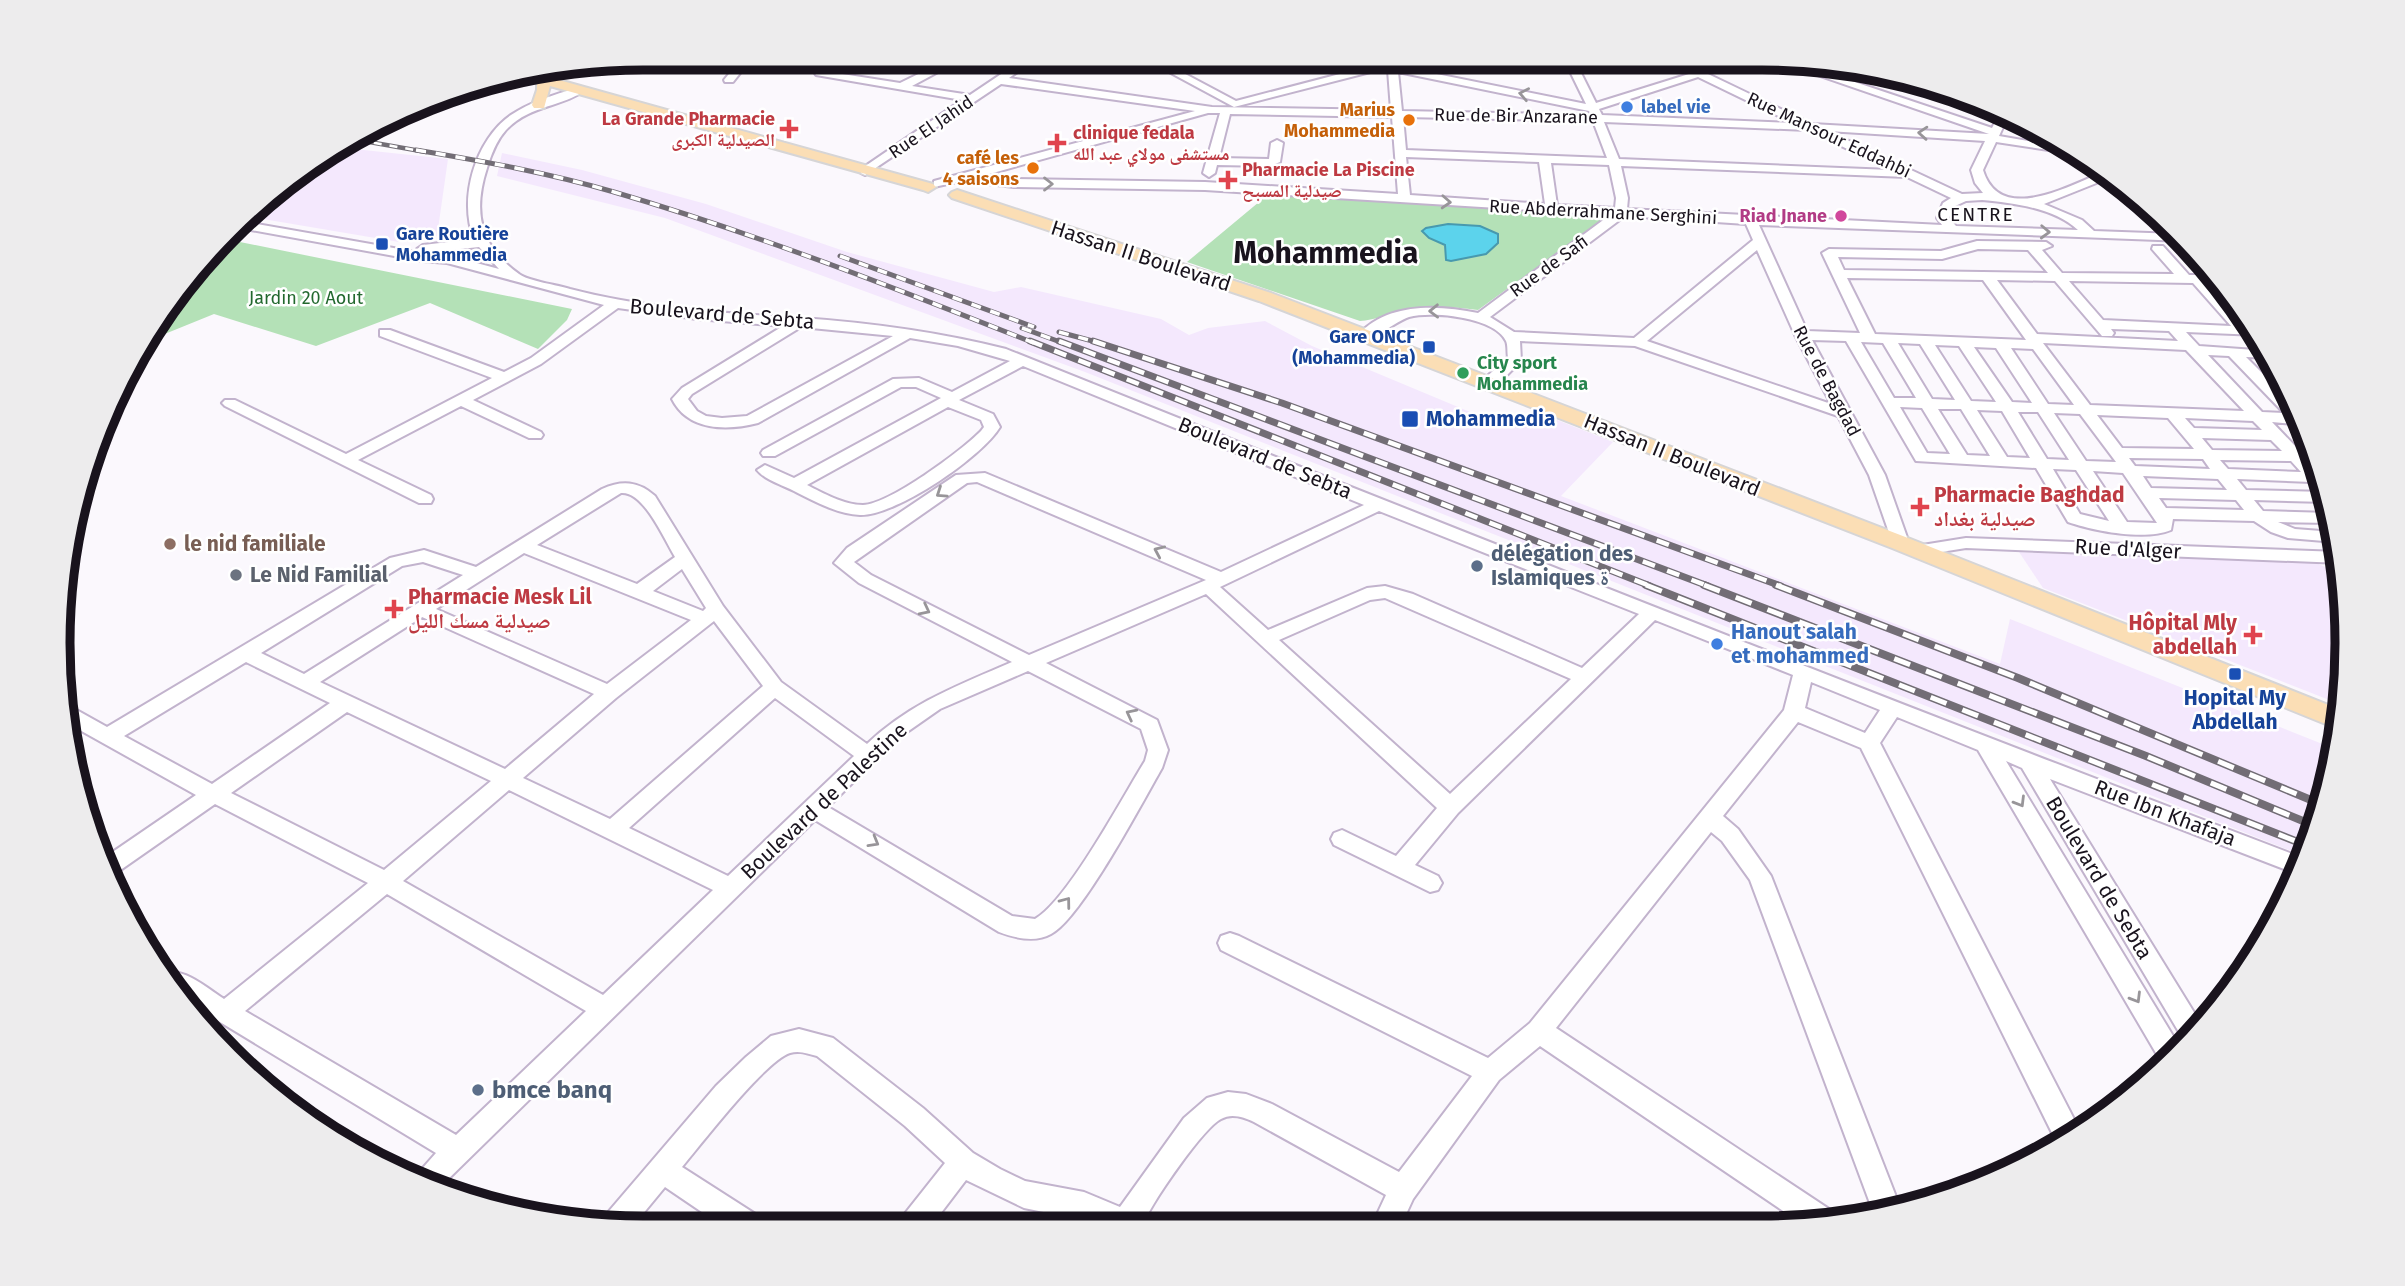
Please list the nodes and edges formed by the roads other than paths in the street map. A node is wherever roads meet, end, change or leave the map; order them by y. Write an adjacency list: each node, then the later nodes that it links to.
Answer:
1 (737, 70): 16 (street)
2 (818, 70): 18 (street)
3 (935, 70): 18 (street)
4 (1013, 70): 17 (street, Rue El Jahid)
5 (1171, 70): 22 (street)
6 (1374, 70): 22 (street)
7 (1391, 70): 24 (street)
8 (1407, 70): 25 (street, one-way to 8)
9 (1574, 70): 25 (street)
10 (1688, 70): 12 (street, Rue Mansour Eddahbi)
11 (1707, 70): 12 (street)
12 (1697, 73): 25 (street); 27 (street, Rue Mansour Eddahbi)
13 (1815, 73): 28 (street)
14 (542, 79): 19 (main road)
15 (538, 80): 21 (main road)
16 (729, 80)
17 (998, 80): 20 (street, Rue El Jahid); 23 (street)
18 (902, 86): 20 (street)
19 (580, 90): 21 (street); 36 (main road)
20 (973, 99): 36 (street, Rue El Jahid)
21 (539, 104): 49 (street)
22 (1230, 107): 23 (street); 24 (street, Rue de Bir Anzarane); 33 (street)
23 (1212, 110): 35 (street)
24 (1396, 113): 25 (street, Rue de Bir Anzarane); 31 (street)
25 (1594, 113): 27 (street, Rue de Bir Anzarane); 34 (street)
26 (2000, 122): 28 (street)
27 (1813, 127): 28 (street, Rue de Bir Anzarane, one-way to 27); 37 (street, Rue Mansour Eddahbi)
28 (1993, 135): 30 (street, Rue de Bir Anzarane); 43 (street)
29 (1277, 143): 33 (street)
30 (2047, 147)
31 (1398, 153): 32 (street); 45 (street)
32 (1544, 158): 34 (street); 47 (street)
33 (1212, 161): 41 (street)
34 (1614, 162): 37 (street); 48 (street)
35 (1005, 165): 38 (street); 40 (street)
36 (865, 171): 40 (main road)
37 (1912, 174): 44 (street, Rue Mansour Eddahbi)
38 (980, 179): 41 (street, Rue Abderrahmane Serghini, one-way to 41); 42 (street)
39 (2098, 179): 46 (street)
40 (933, 185): 42 (main road, Hassan II Boulevard)
41 (1205, 186): 45 (street, Rue Abderrahmane Serghini)
42 (960, 193): 78 (main road, Hassan II Boulevard)
43 (1994, 197): 44 (street); 46 (street)
44 (1962, 199): 52 (street)
45 (1404, 200): 47 (street, Rue Abderrahmane Serghini, one-way to 47)
46 (2036, 204): 53 (street)
47 (1552, 209): 48 (street, Rue Abderrahmane Serghini)
48 (1621, 214): 50 (street, Rue Abderrahmane Serghini); 71 (street, Rue de Safi)
49 (473, 218): 57 (street); 60 (street)
50 (1751, 221): 52 (street, Rue Abderrahmane Serghini); 55 (street, Rue de Bagdad)
51 (250, 226): 60 (street, Boulevard de Sebta)
52 (1952, 229): 53 (street, Rue Abderrahmane Serghini, one-way to 53)
53 (2090, 234): 54 (street)
54 (2166, 237)
55 (1759, 242): 79 (street, Rue de Bagdad); 86 (street)
56 (2031, 245): 58 (street); 61 (street); 63 (street)
57 (483, 246): 60 (street); 64 (street, Boulevard de Sebta)
58 (2158, 249): 59 (street); 65 (street)
59 (2178, 250)
60 (450, 253): 64 (street, Boulevard de Sebta)
61 (1990, 264): 62 (street); 62 (street); 63 (street); 85 (street)
62 (1840, 275): 82 (street)
63 (2056, 275): 65 (street); 73 (street)
64 (519, 277): 67 (street, Boulevard de Sebta)
65 (2190, 278): 66 (street); 68 (street)
66 (2204, 279)
67 (615, 304): 72 (street, Boulevard de Sebta); 94 (street)
68 (2224, 309): 69 (street); 70 (street)
69 (2227, 309)
70 (2232, 316)
71 (1480, 318): 78 (street, one-way to 78); 80 (street)
72 (800, 322): 77 (street, Boulevard de Sebta); 77 (street)
73 (2099, 324): 74 (street); 88 (street)
74 (2173, 327): 75 (street); 90 (street)
75 (2242, 331)
76 (385, 332): 94 (street)
77 (907, 334): 93 (street, Boulevard de Sebta)
78 (1365, 335): 95 (main road, Hassan II Boulevard)
79 (1802, 335): 81 (street); 107 (street, Rue de Bagdad)
80 (1509, 336): 86 (street); 95 (street)
81 (1852, 337): 82 (street); 99 (street)
82 (1870, 338): 83 (street)
83 (1888, 339): 84 (street); 101 (street)
84 (1925, 341): 87 (street); 102 (street)
85 (2034, 341): 88 (street); 89 (street); 105 (street)
86 (1637, 342): 107 (street)
87 (1964, 342): 89 (street); 103 (street)
88 (2114, 342): 90 (street)
89 (2000, 344): 104 (street)
90 (2192, 348): 91 (street); 108 (street)
91 (2233, 352): 92 (street); 98 (street)
92 (2256, 355)
93 (1021, 360): 97 (street); 132 (street, Boulevard de Sebta)
94 (504, 377): 96 (street)
95 (1488, 383): 139 (main road, Hassan II Boulevard)
96 (461, 400): 111 (street); 117 (street)
97 (950, 400): 113 (street); 127 (street); 127 (street)
98 (2281, 400)
99 (1889, 402): 101 (street); 118 (street)
100 (230, 403): 117 (street)
101 (1929, 404): 102 (street); 118 (street)
102 (1967, 405): 103 (street); 119 (street)
103 (2007, 406): 104 (street); 120 (street)
104 (2044, 407): 105 (street); 121 (street)
105 (2084, 408): 106 (street); 114 (street)
106 (2172, 412): 108 (street); 110 (street)
107 (1843, 413): 139 (street, Rue de Bagdad)
108 (2257, 416): 109 (street); 112 (street)
109 (2288, 418)
110 (2189, 433): 112 (street); 115 (street)
111 (535, 435)
112 (2276, 435): 116 (street)
113 (769, 453)
114 (2117, 453): 115 (street); 124 (street)
115 (2205, 453): 116 (street); 125 (street)
116 (2295, 456): 122 (street)
117 (346, 460): 131 (street)
118 (1962, 461): 119 (street)
119 (2002, 462): 120 (street)
120 (2043, 464): 121 (street); 136 (street)
121 (2083, 466): 124 (street); 136 (street)
122 (2307, 467)
123 (765, 470): 127 (street)
124 (2129, 470): 125 (street); 128 (street)
125 (2223, 474): 126 (street); 129 (street)
126 (2310, 476)
127 (796, 484)
128 (2144, 493): 129 (street); 133 (street)
129 (2240, 494): 130 (street); 134 (street)
130 (2315, 497)
131 (425, 499)
132 (1380, 505): 143 (street, Boulevard de Palestine); 146 (street, Boulevard de Sebta)
133 (2161, 513): 134 (street); 136 (street)
134 (2258, 516): 135 (street); 137 (street)
135 (2321, 518)
136 (2122, 528)
137 (2325, 537)
138 (523, 546): 141 (street); 142 (street); 144 (street)
139 (1908, 547): 140 (street, Rue d'Alger); 159 (main road, Hassan II Boulevard)
140 (2328, 557)
141 (685, 558): 144 (street); 147 (street)
142 (477, 574): 145 (street); 149 (street)
143 (1214, 583): 148 (street); 150 (street, Boulevard de Palestine); 150 (street, one-way to 150)
144 (640, 592): 147 (street)
145 (422, 610): 153 (street); 155 (street)
146 (1652, 612): 151 (street, Boulevard de Sebta); 152 (street)
147 (710, 614): 154 (street); 155 (street)
148 (1264, 639): 152 (street); 168 (street)
149 (247, 654): 153 (street); 161 (street)
150 (1030, 663): 164 (street, Boulevard de Palestine); 169 (street, one-way to 150)
151 (1804, 671): 157 (street, Boulevard de Sebta); 158 (street)
152 (1583, 676): 168 (street)
153 (304, 683): 156 (street)
154 (774, 687): 164 (street); 171 (street)
155 (609, 693): 166 (street)
156 (346, 702): 166 (street); 167 (street)
157 (1893, 707): 162 (street); 163 (street, Boulevard de Sebta)
158 (1794, 712): 162 (street); 170 (street)
159 (2330, 716)
160 (75, 718): 161 (street)
161 (107, 737): 167 (street)
162 (1869, 743): 187 (street)
163 (1985, 744): 165 (street, Boulevard de Sebta); 185 (street, Boulevard de Sebta, one-way to 185)
164 (868, 755): 169 (street, Boulevard de Palestine)
165 (2029, 762): 173 (street, Rue Ibn Khafaja); 183 (street, Boulevard de Sebta)
166 (510, 779): 171 (street); 176 (street)
167 (212, 793): 174 (street); 176 (street)
168 (1450, 807): 175 (street)
169 (814, 809): 178 (street, Boulevard de Palestine)
170 (1709, 817): 184 (street); 193 (street)
171 (614, 828): 178 (street)
172 (1342, 839): 175 (street)
173 (2291, 862)
174 (114, 863)
175 (1400, 867): 177 (street)
176 (386, 882): 181 (street); 182 (street)
177 (1430, 883)
178 (731, 888): 181 (street, Boulevard de Palestine)
179 (1230, 943): 186 (street)
180 (186, 989): 182 (street)
181 (606, 1010): 188 (street, Boulevard de Palestine)
182 (225, 1013): 188 (street)
183 (2189, 1026)
184 (1539, 1031): 186 (street); 194 (street)
185 (2167, 1048)
186 (1490, 1072): 192 (street)
187 (2064, 1129)
188 (458, 1152): 191 (street, Boulevard de Palestine)
189 (963, 1162): 190 (street); 197 (street); 198 (street)
190 (663, 1170): 195 (street); 196 (street)
191 (433, 1176)
192 (1403, 1189): 199 (street); 200 (street)
193 (1884, 1202)
194 (1811, 1214)
195 (624, 1215)
196 (733, 1216)
197 (921, 1216)
198 (1108, 1216)
199 (1133, 1216)
200 (1390, 1216)

